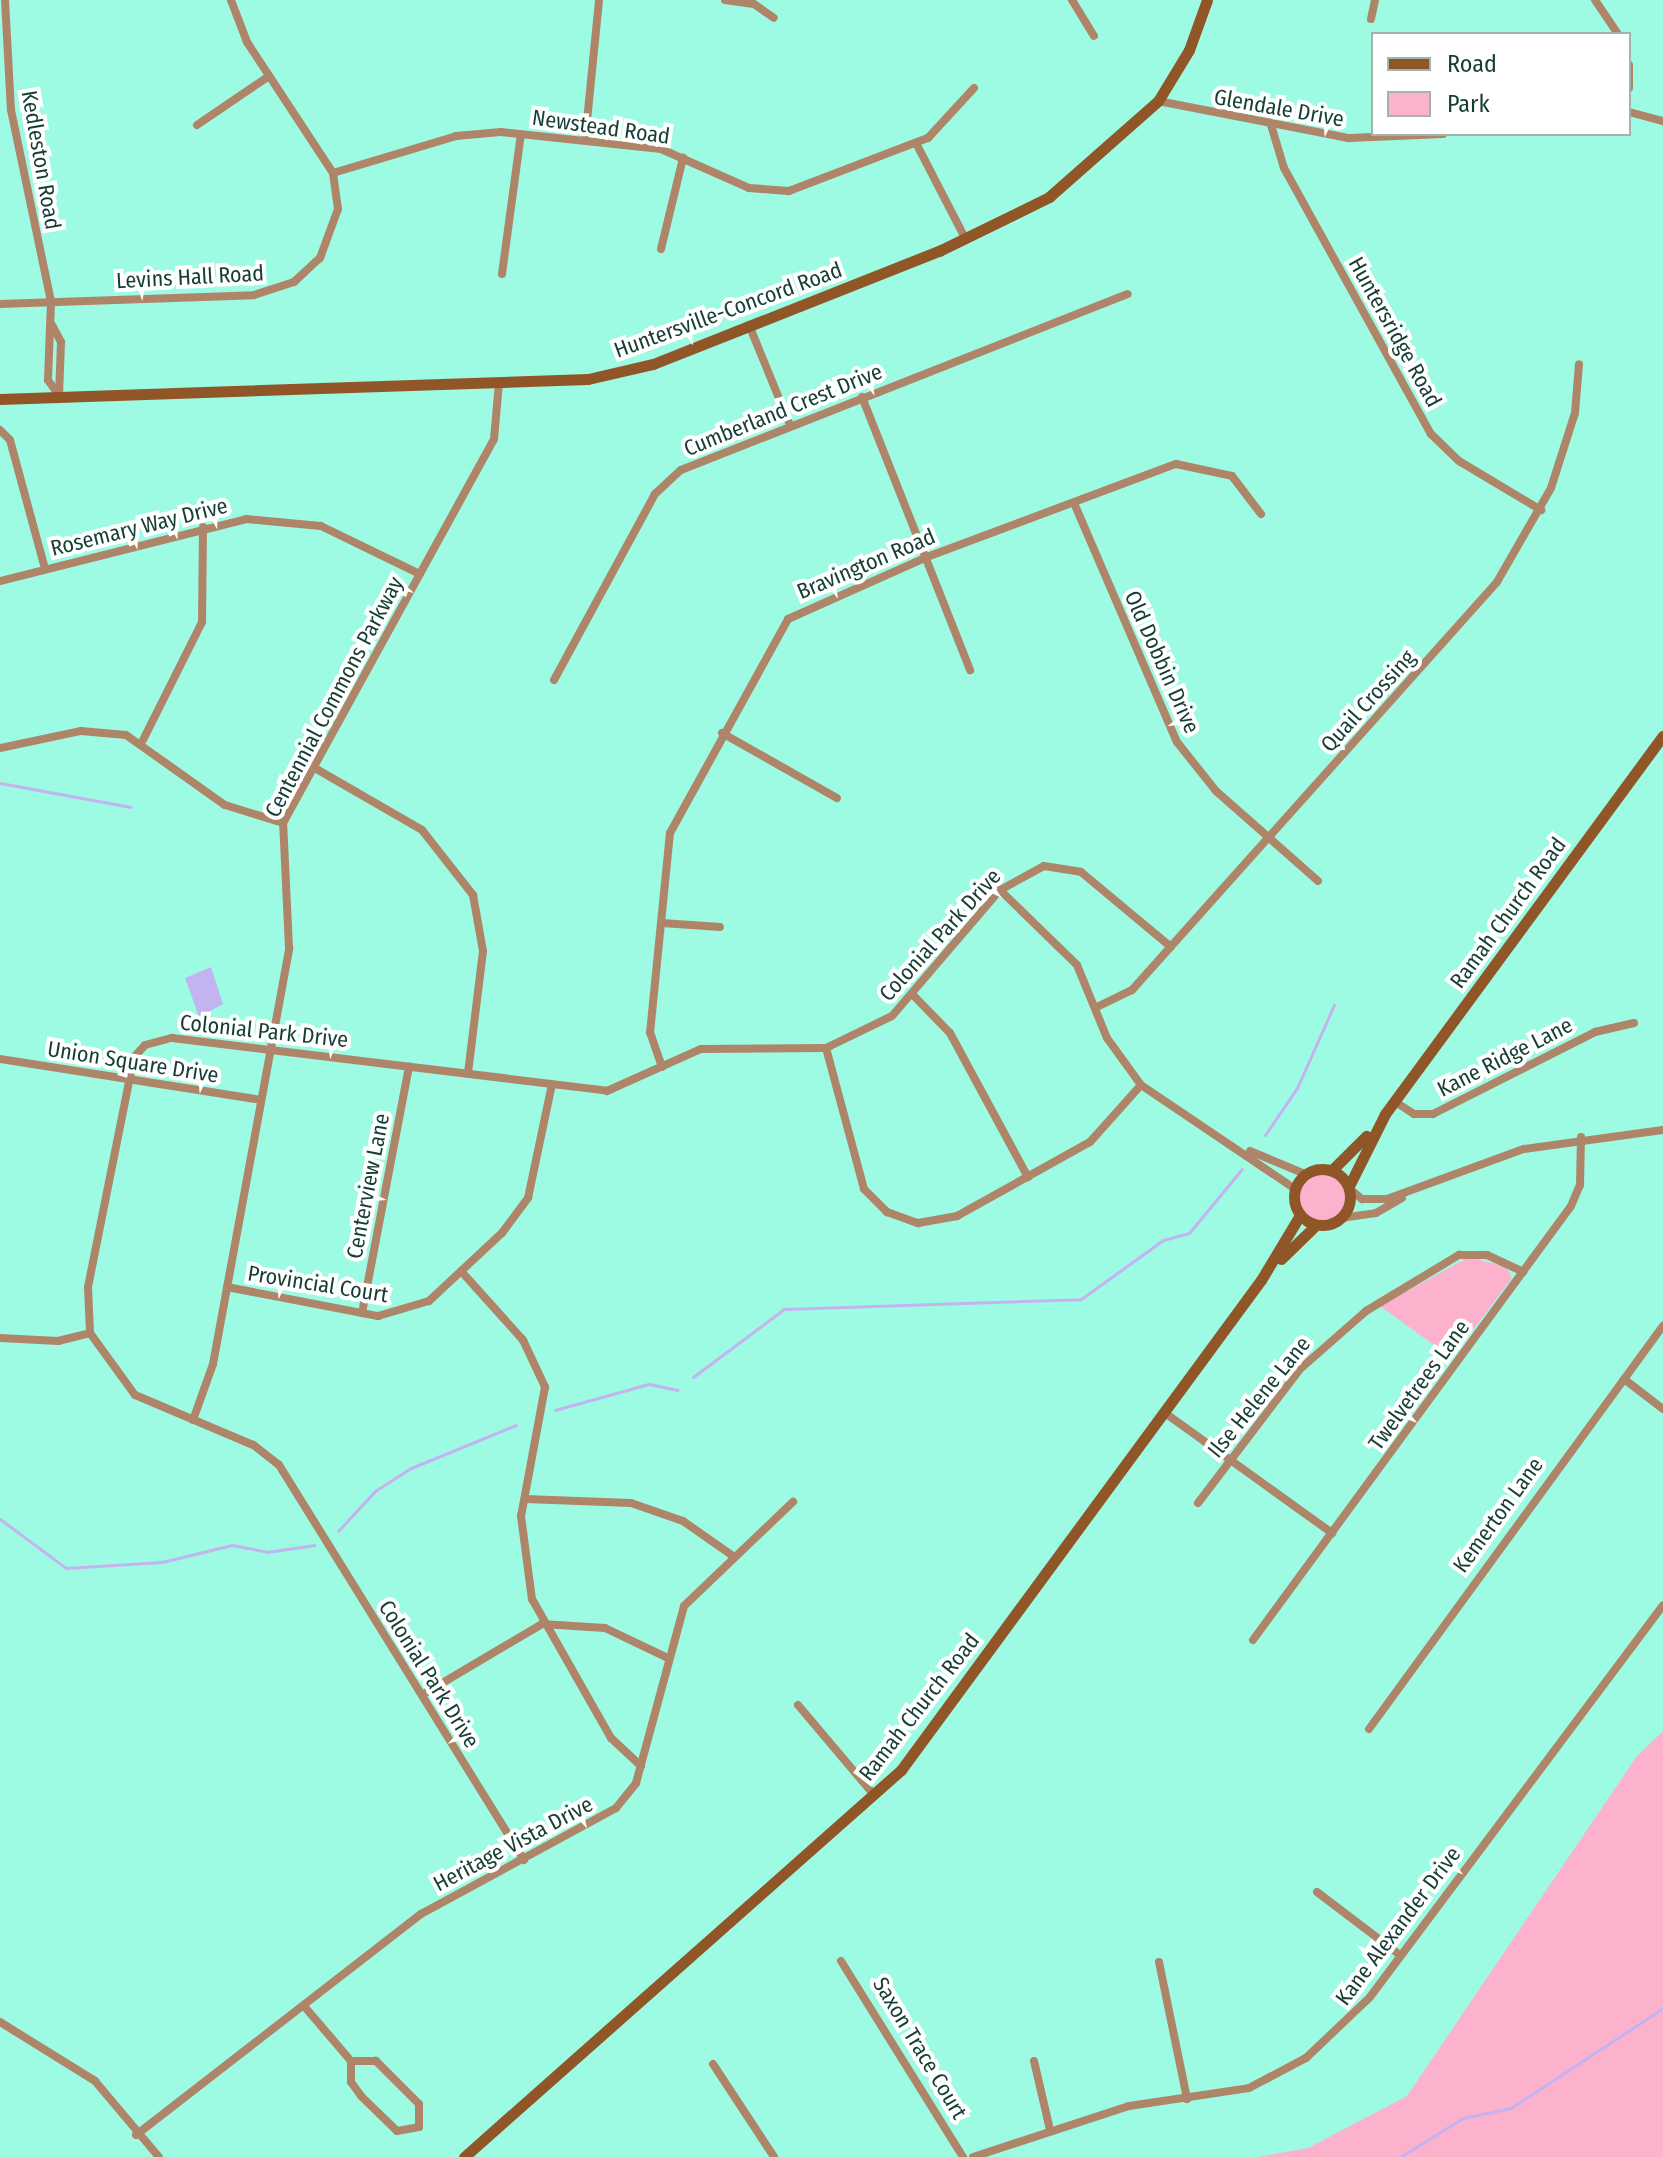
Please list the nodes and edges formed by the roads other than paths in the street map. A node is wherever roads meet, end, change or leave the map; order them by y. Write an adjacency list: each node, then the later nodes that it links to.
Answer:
1 (5, 0): 16 (street, Kedleston Road)
2 (231, 0): 13 (street)
3 (599, 0): 24 (street)
4 (725, 0): 9 (street)
5 (1072, 0): 12 (street)
6 (1207, 0): 15 (main road, Huntersville-Concord Road)
7 (1375, 0): 10 (street)
8 (1595, 0): 11 (street)
9 (774, 18)
10 (1371, 19)
11 (1617, 32)
12 (1094, 36)
13 (269, 76): 20 (street); 27 (street)
14 (974, 88): 25 (street, Newstead Road)
15 (1158, 101): 21 (street, Glendale Drive); 28 (main road, Huntersville-Concord Road)
16 (11, 110): 17 (street); 32 (street, Kedleston Road)
17 (0, 112)
18 (1631, 113): 19 (street)
19 (1663, 121)
20 (197, 125)
21 (1271, 125): 23 (street, Glendale Drive); 44 (street, Huntersridge Road)
22 (521, 134): 24 (street, Newstead Road); 27 (street, Newstead Road); 30 (street)
23 (1421, 136)
24 (585, 141): 26 (street, Newstead Road)
25 (916, 143): 26 (street, Newstead Road); 28 (street)
26 (683, 158): 29 (street)
27 (333, 173): 32 (street, Levins Hall Road)
28 (966, 240): 35 (main road, Huntersville-Concord Road)
29 (661, 249)
30 (502, 274)
31 (1128, 294): 39 (street, Cumberland Crest Drive)
32 (51, 302): 33 (street, Levins Hall Road); 34 (street, Kedleston Road)
33 (0, 304)
34 (52, 325): 38 (street, Kedleston Road); 38 (street, Kedleston Road)
35 (749, 325): 37 (main road, Huntersville-Concord Road); 41 (street)
36 (1579, 364): 44 (street, Quail Crossing)
37 (499, 383): 38 (main road, Huntersville-Concord Road); 49 (street, Centennial Commons Parkway)
38 (59, 396): 40 (main road, Huntersville-Concord Road)
39 (862, 397): 41 (street, Cumberland Crest Drive); 47 (street)
40 (0, 399)
41 (790, 425): 52 (street, Cumberland Crest Drive)
42 (0, 430): 48 (street)
43 (1074, 503): 45 (street, Bravington Road); 47 (street, Bravington Road); 60 (street, Old Dobbin Drive)
44 (1541, 510): 60 (street, Quail Crossing)
45 (1261, 514)
46 (203, 527): 48 (street, Rosemary Way Drive); 49 (street, Rosemary Way Drive); 55 (street)
47 (927, 557): 51 (street); 53 (street, Bravington Road)
48 (45, 569): 50 (street, Rosemary Way Drive)
49 (420, 574): 57 (street, Centennial Commons Parkway)
50 (0, 581)
51 (970, 670)
52 (554, 680)
53 (722, 733): 58 (street); 63 (street, Bravington Road)
54 (1663, 736): 79 (main road, Ramah Church Road)
55 (143, 740): 56 (street); 59 (street)
56 (0, 748)
57 (313, 767): 59 (street, Centennial Commons Parkway); 74 (street)
58 (837, 798)
59 (283, 823): 69 (street, Centennial Commons Parkway)
60 (1269, 838): 61 (street, Old Dobbin Drive); 65 (street, Quail Crossing)
61 (1318, 881)
62 (1000, 890): 65 (street, Colonial Park Drive); 66 (street, Colonial Park Drive); 67 (street)
63 (662, 923): 64 (street); 73 (street, Bravington Road)
64 (720, 927)
65 (1171, 947): 67 (street, Quail Crossing)
66 (913, 995): 70 (street, Colonial Park Drive); 86 (street)
67 (1097, 1007): 77 (street)
68 (1634, 1023): 79 (street, Kane Ridge Lane)
69 (271, 1048): 72 (street, Colonial Park Drive); 75 (street, Colonial Park Drive); 78 (street, Centennial Commons Parkway)
70 (826, 1048): 73 (street, Colonial Park Drive); 86 (street)
71 (0, 1059): 75 (street, Union Square Drive)
72 (409, 1066): 74 (street, Colonial Park Drive); 97 (street, Centerview Lane)
73 (662, 1067): 76 (street, Colonial Park Drive)
74 (468, 1074): 76 (street, Colonial Park Drive)
75 (128, 1079): 78 (street, Union Square Drive); 99 (street, Colonial Park Drive)
76 (552, 1084): 93 (street, Provincial Court)
77 (1141, 1085): 83 (street); 86 (street)
78 (261, 1100): 96 (street, Centennial Commons Parkway)
79 (1394, 1101): 80 (main road, Ramah Church Road)
80 (1385, 1114): 84 (main road, Ramah Church Road); 87 (main road, Ramah Church Road)
81 (1663, 1130): 82 (street)
82 (1581, 1137): 89 (street); 94 (street, Twelvetrees Lane)
83 (1250, 1151): 85 (street); 88 (street)
84 (1333, 1169): 85 (main road); 87 (main road)
85 (1305, 1174): 88 (main road)
86 (1028, 1177)
87 (1349, 1187): 89 (street); 91 (main road, Ramah Church Road)
88 (1295, 1189): 90 (main road)
89 (1413, 1191): 91 (street)
90 (1300, 1215): 92 (main road); 95 (main road, Ramah Church Road)
91 (1341, 1218): 92 (main road, Ramah Church Road)
92 (1316, 1225): 95 (main road, Ramah Church Road)
93 (461, 1271): 97 (street, Provincial Court); 106 (street)
94 (1523, 1272): 105 (street, Ilse Helene Lane); 109 (street, Twelvetrees Lane)
95 (1261, 1280): 103 (main road, Ramah Church Road)
96 (227, 1287): 97 (street, Provincial Court); 104 (street, Centennial Commons Parkway)
97 (362, 1313)
98 (1663, 1326): 101 (street, Kemerton Lane)
99 (90, 1333): 100 (street); 104 (street, Colonial Park Drive)
100 (0, 1338)
101 (1624, 1379): 102 (street); 117 (street, Kemerton Lane)
102 (1663, 1409)
103 (1165, 1413): 105 (street); 119 (main road, Ramah Church Road)
104 (193, 1420): 115 (street, Colonial Park Drive)
105 (1232, 1460): 108 (street, Ilse Helene Lane); 109 (street)
106 (525, 1499): 110 (street); 112 (street)
107 (793, 1502): 110 (street, Heritage Vista Drive)
108 (1198, 1503)
109 (1332, 1533): 113 (street, Twelvetrees Lane)
110 (733, 1556): 114 (street, Heritage Vista Drive)
111 (1663, 1605): 122 (street, Kane Alexander Drive)
112 (542, 1624): 114 (street); 115 (street); 118 (street)
113 (1253, 1640)
114 (668, 1658): 118 (street, Heritage Vista Drive)
115 (422, 1695): 120 (street, Colonial Park Drive)
116 (798, 1705): 119 (street)
117 (1369, 1729)
118 (641, 1766): 120 (street, Heritage Vista Drive)
119 (875, 1796): 134 (main road, Ramah Church Road)
120 (524, 1860): 125 (street, Heritage Vista Drive)
121 (1317, 1892): 122 (street)
122 (1400, 1955): 130 (street, Kane Alexander Drive)
123 (841, 1961): 136 (street, Saxon Trace Court)
124 (1159, 1962): 130 (street)
125 (304, 2006): 127 (street); 132 (street, Heritage Vista Drive)
126 (0, 2022): 132 (street)
127 (351, 2061): 127 (street)
128 (1034, 2061): 131 (street)
129 (713, 2064): 135 (street)
130 (1187, 2099): 131 (street, Kane Alexander Drive)
131 (1050, 2130): 137 (street, Kane Alexander Drive)
132 (136, 2135): 133 (street)
133 (159, 2157)
134 (464, 2157)
135 (774, 2157)
136 (963, 2157)
137 (973, 2157)

